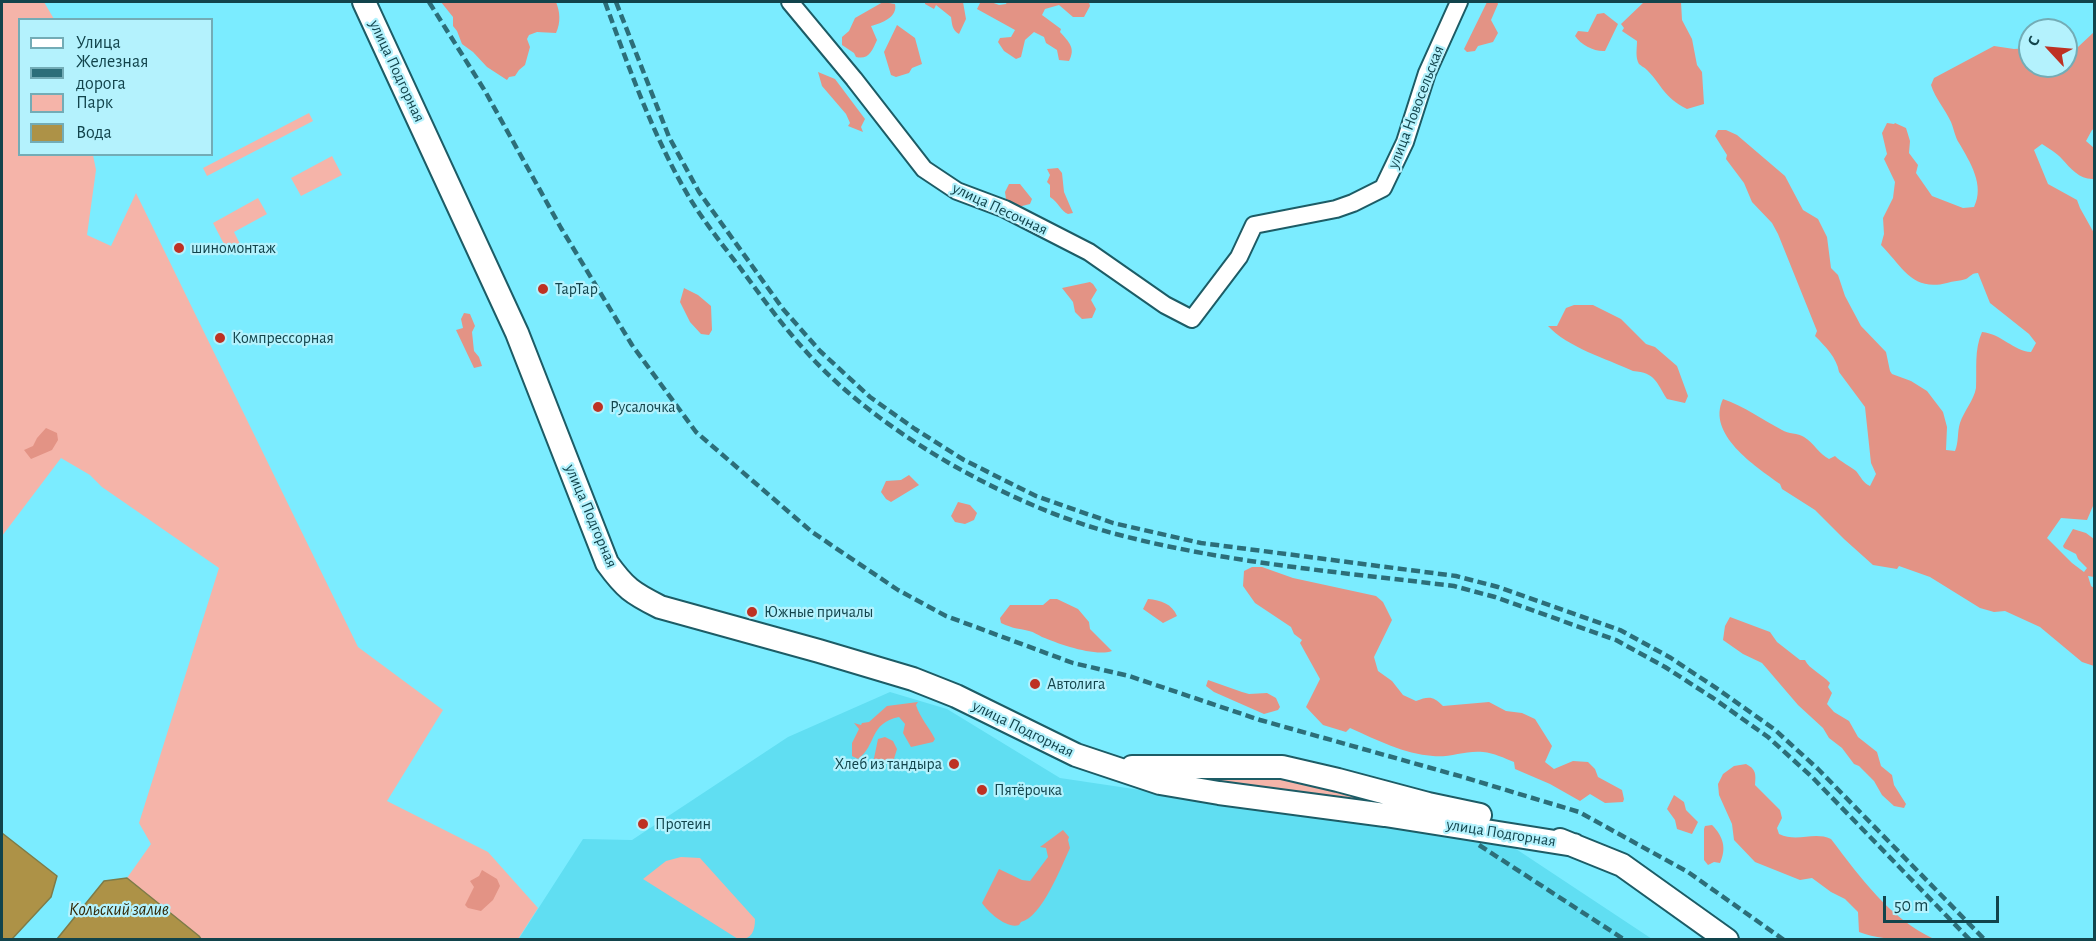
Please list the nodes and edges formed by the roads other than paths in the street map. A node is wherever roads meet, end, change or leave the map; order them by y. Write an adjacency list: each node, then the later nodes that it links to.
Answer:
1 (364, 2): 5 (main road, улица Подгорная)
2 (790, 2): 4 (street, улица Песочная)
3 (1459, 2): 4 (street, улица Новосельская)
4 (1239, 256)
5 (1110, 766): 6 (main road, улица Подгорная); 6 (main road, улица Подгорная)
6 (1574, 845): 7 (main road, улица Подгорная)
7 (1727, 939)

